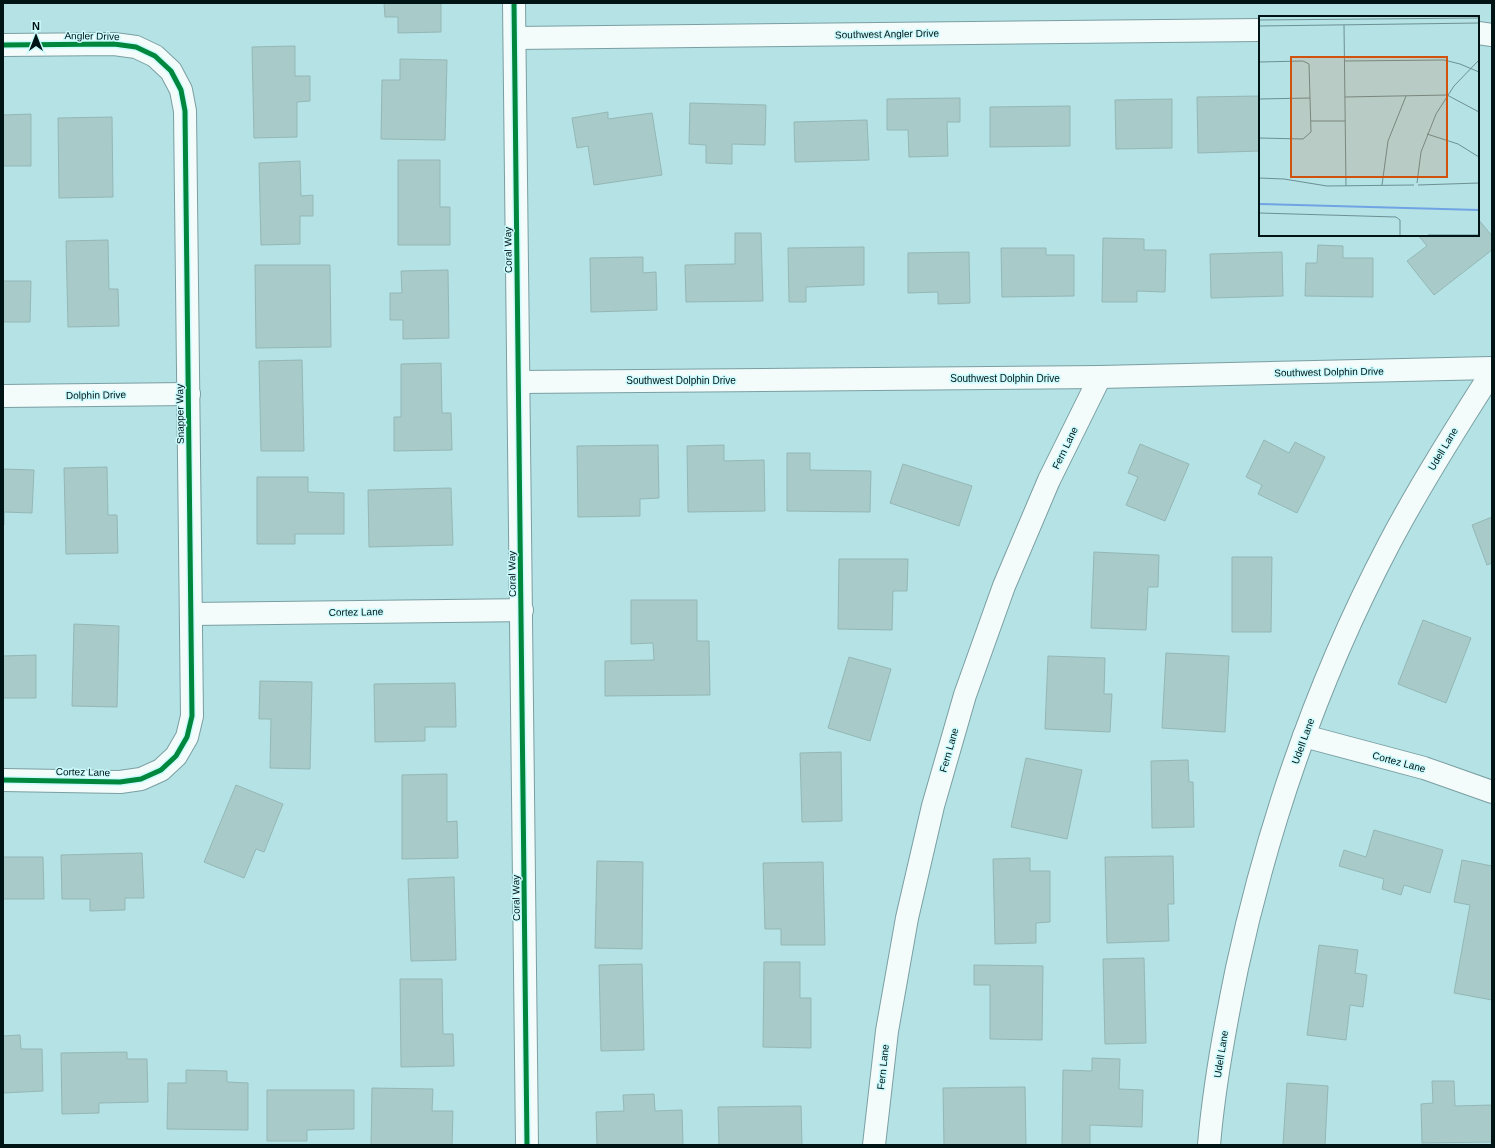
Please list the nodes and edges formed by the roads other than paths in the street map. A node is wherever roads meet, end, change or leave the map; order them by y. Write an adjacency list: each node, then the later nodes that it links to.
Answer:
1 (514, 3): 5 (street, Coral Way)
2 (1259, 30): 5 (street, Southwest Angler Drive)
3 (1479, 33): 4 (street)
4 (1492, 35)
5 (514, 38): 11 (street, Coral Way)
6 (3, 45): 7 (street, Angler Drive)
7 (155, 56): 12 (street, Snapper Way)
8 (1492, 368): 10 (street, Southwest Dolphin Drive)
9 (1492, 372): 16 (street, Udell Lane)
10 (1100, 377): 11 (street, Southwest Dolphin Drive); 21 (street, Fern Lane)
11 (519, 382): 14 (street, Coral Way)
12 (188, 394): 13 (street, Dolphin Drive); 15 (street, Snapper Way)
13 (3, 396)
14 (522, 610): 15 (street, Cortez Lane); 20 (street, Coral Way)
15 (191, 614): 17 (street, Snapper Way)
16 (1304, 736): 19 (street, Cortez Lane); 22 (street, Udell Lane)
17 (161, 770): 18 (street, Cortez Lane)
18 (3, 780)
19 (1492, 792)
20 (528, 1145)
21 (874, 1145)
22 (1209, 1145)

